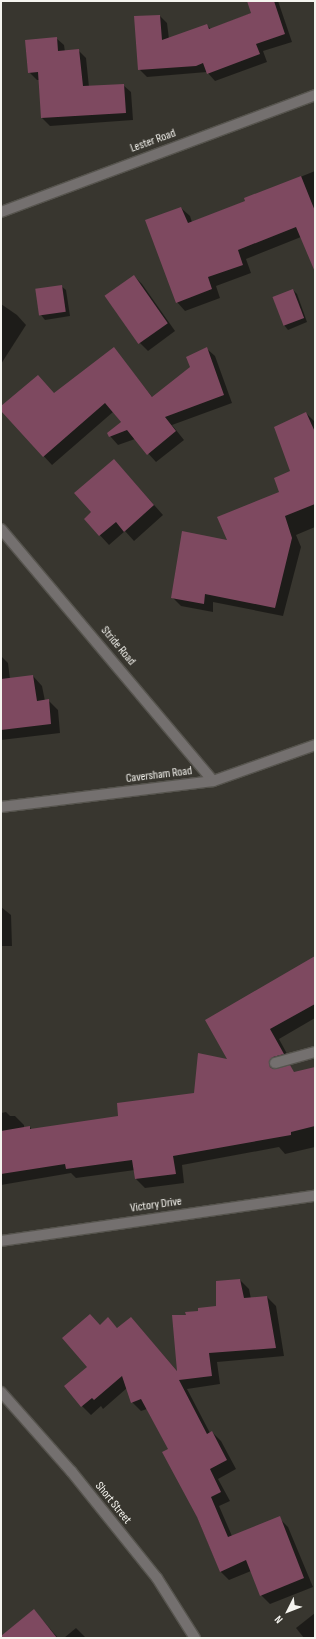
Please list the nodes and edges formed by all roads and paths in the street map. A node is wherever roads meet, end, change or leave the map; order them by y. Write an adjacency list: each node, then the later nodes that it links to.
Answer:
1 (315, 95): 2 (street, Lester Road)
2 (1, 212)
3 (1, 529): 5 (street, Stride Road)
4 (315, 745): 5 (street, Caversham Road)
5 (213, 781): 6 (street, Caversham Road)
6 (1, 807)
7 (315, 1052): 8 (street)
8 (275, 1063)
9 (315, 1196): 10 (street, Victory Drive)
10 (1, 1241)
11 (1, 1392): 12 (street, Short Street)
12 (194, 1638)

